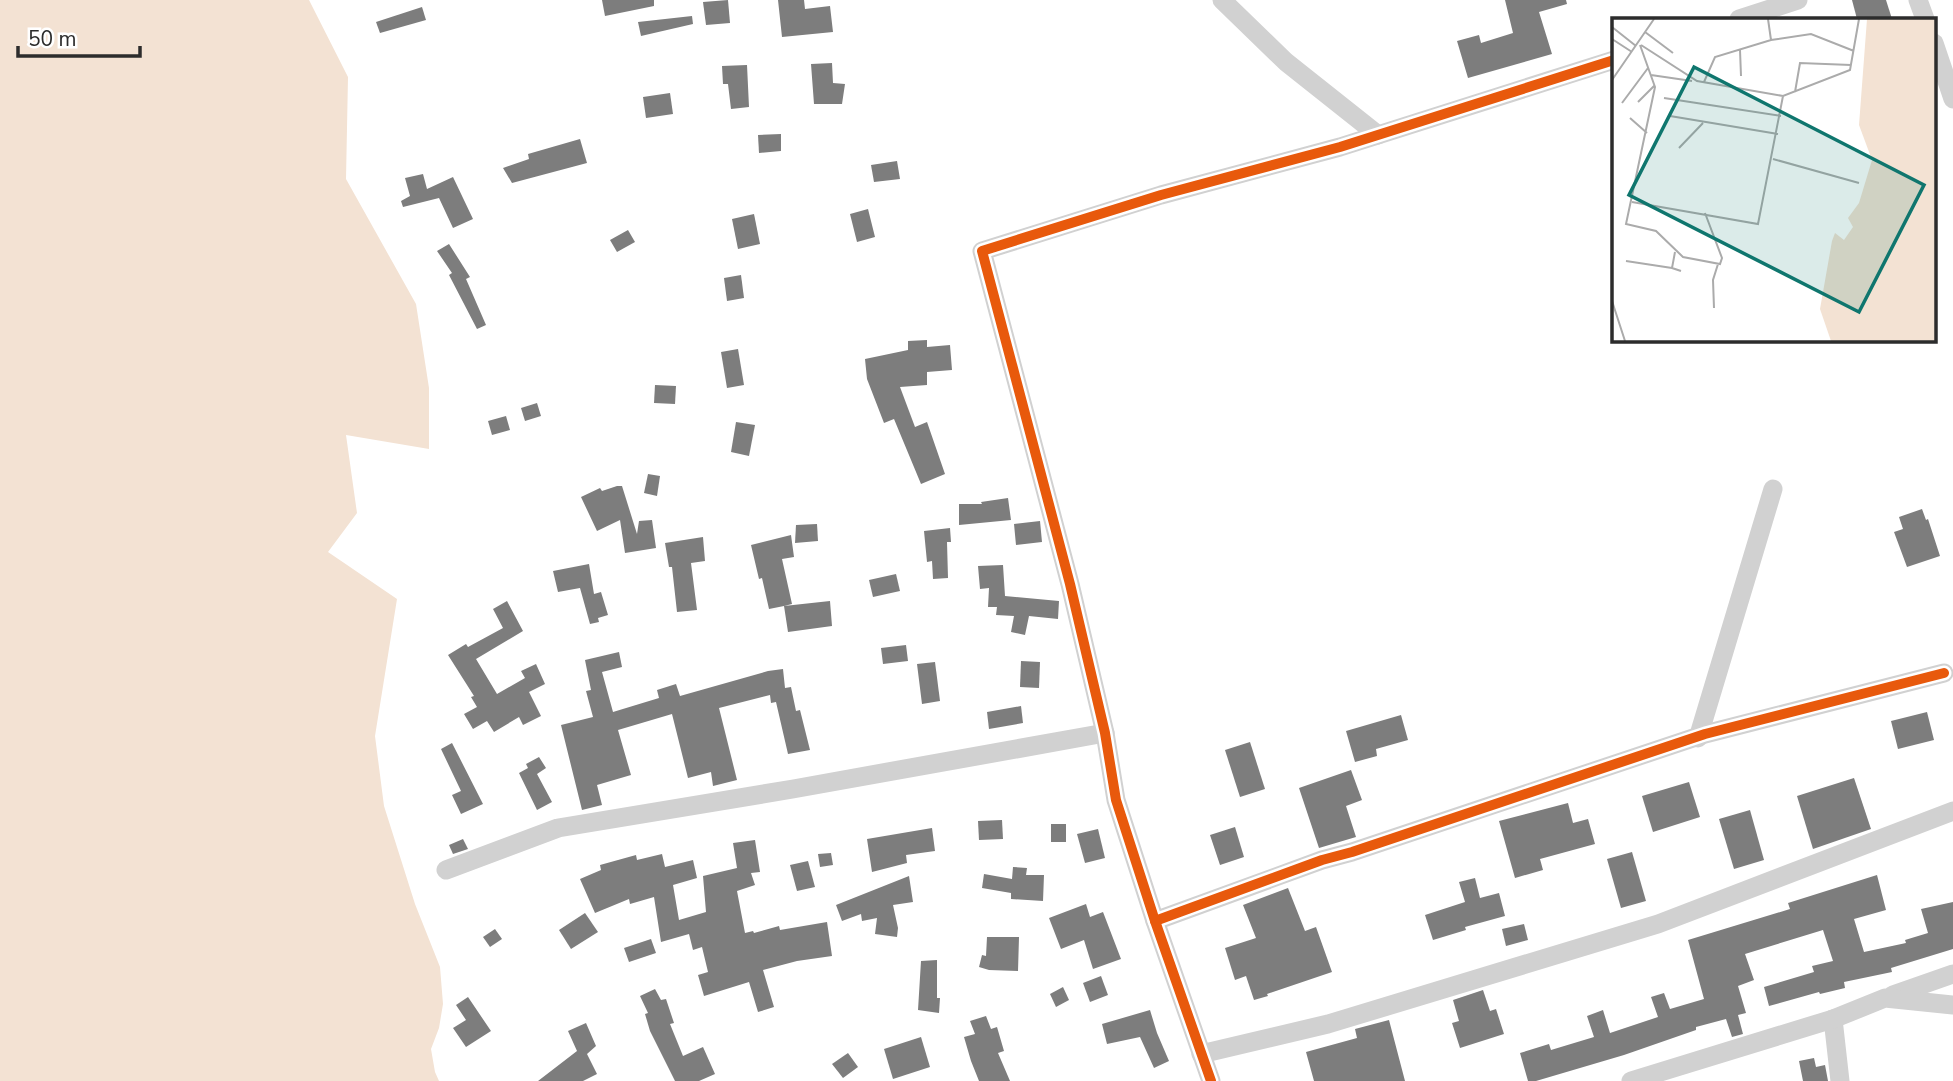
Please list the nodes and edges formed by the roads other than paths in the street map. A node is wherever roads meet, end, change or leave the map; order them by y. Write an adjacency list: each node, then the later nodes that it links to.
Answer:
1 (1222, 0): 9 (street)
2 (1798, 0): 4 (street)
3 (1918, 0): 5 (street)
4 (1742, 18)
5 (1925, 18)
6 (1936, 49): 8 (street)
7 (1612, 61): 9 (street)
8 (1953, 99)
9 (1378, 135): 12 (street)
10 (1773, 489): 13 (street)
11 (1944, 673): 13 (street)
12 (1105, 733): 15 (street); 16 (street)
13 (1698, 738): 16 (street)
14 (1953, 811): 21 (street)
15 (446, 870)
16 (1155, 921): 21 (street)
17 (1953, 974): 18 (street)
18 (1885, 998): 19 (street); 20 (street)
19 (1953, 1005)
20 (1833, 1019): 23 (street); 24 (street)
21 (1201, 1054): 22 (street)
22 (1211, 1081)
23 (1631, 1081)
24 (1840, 1081)

